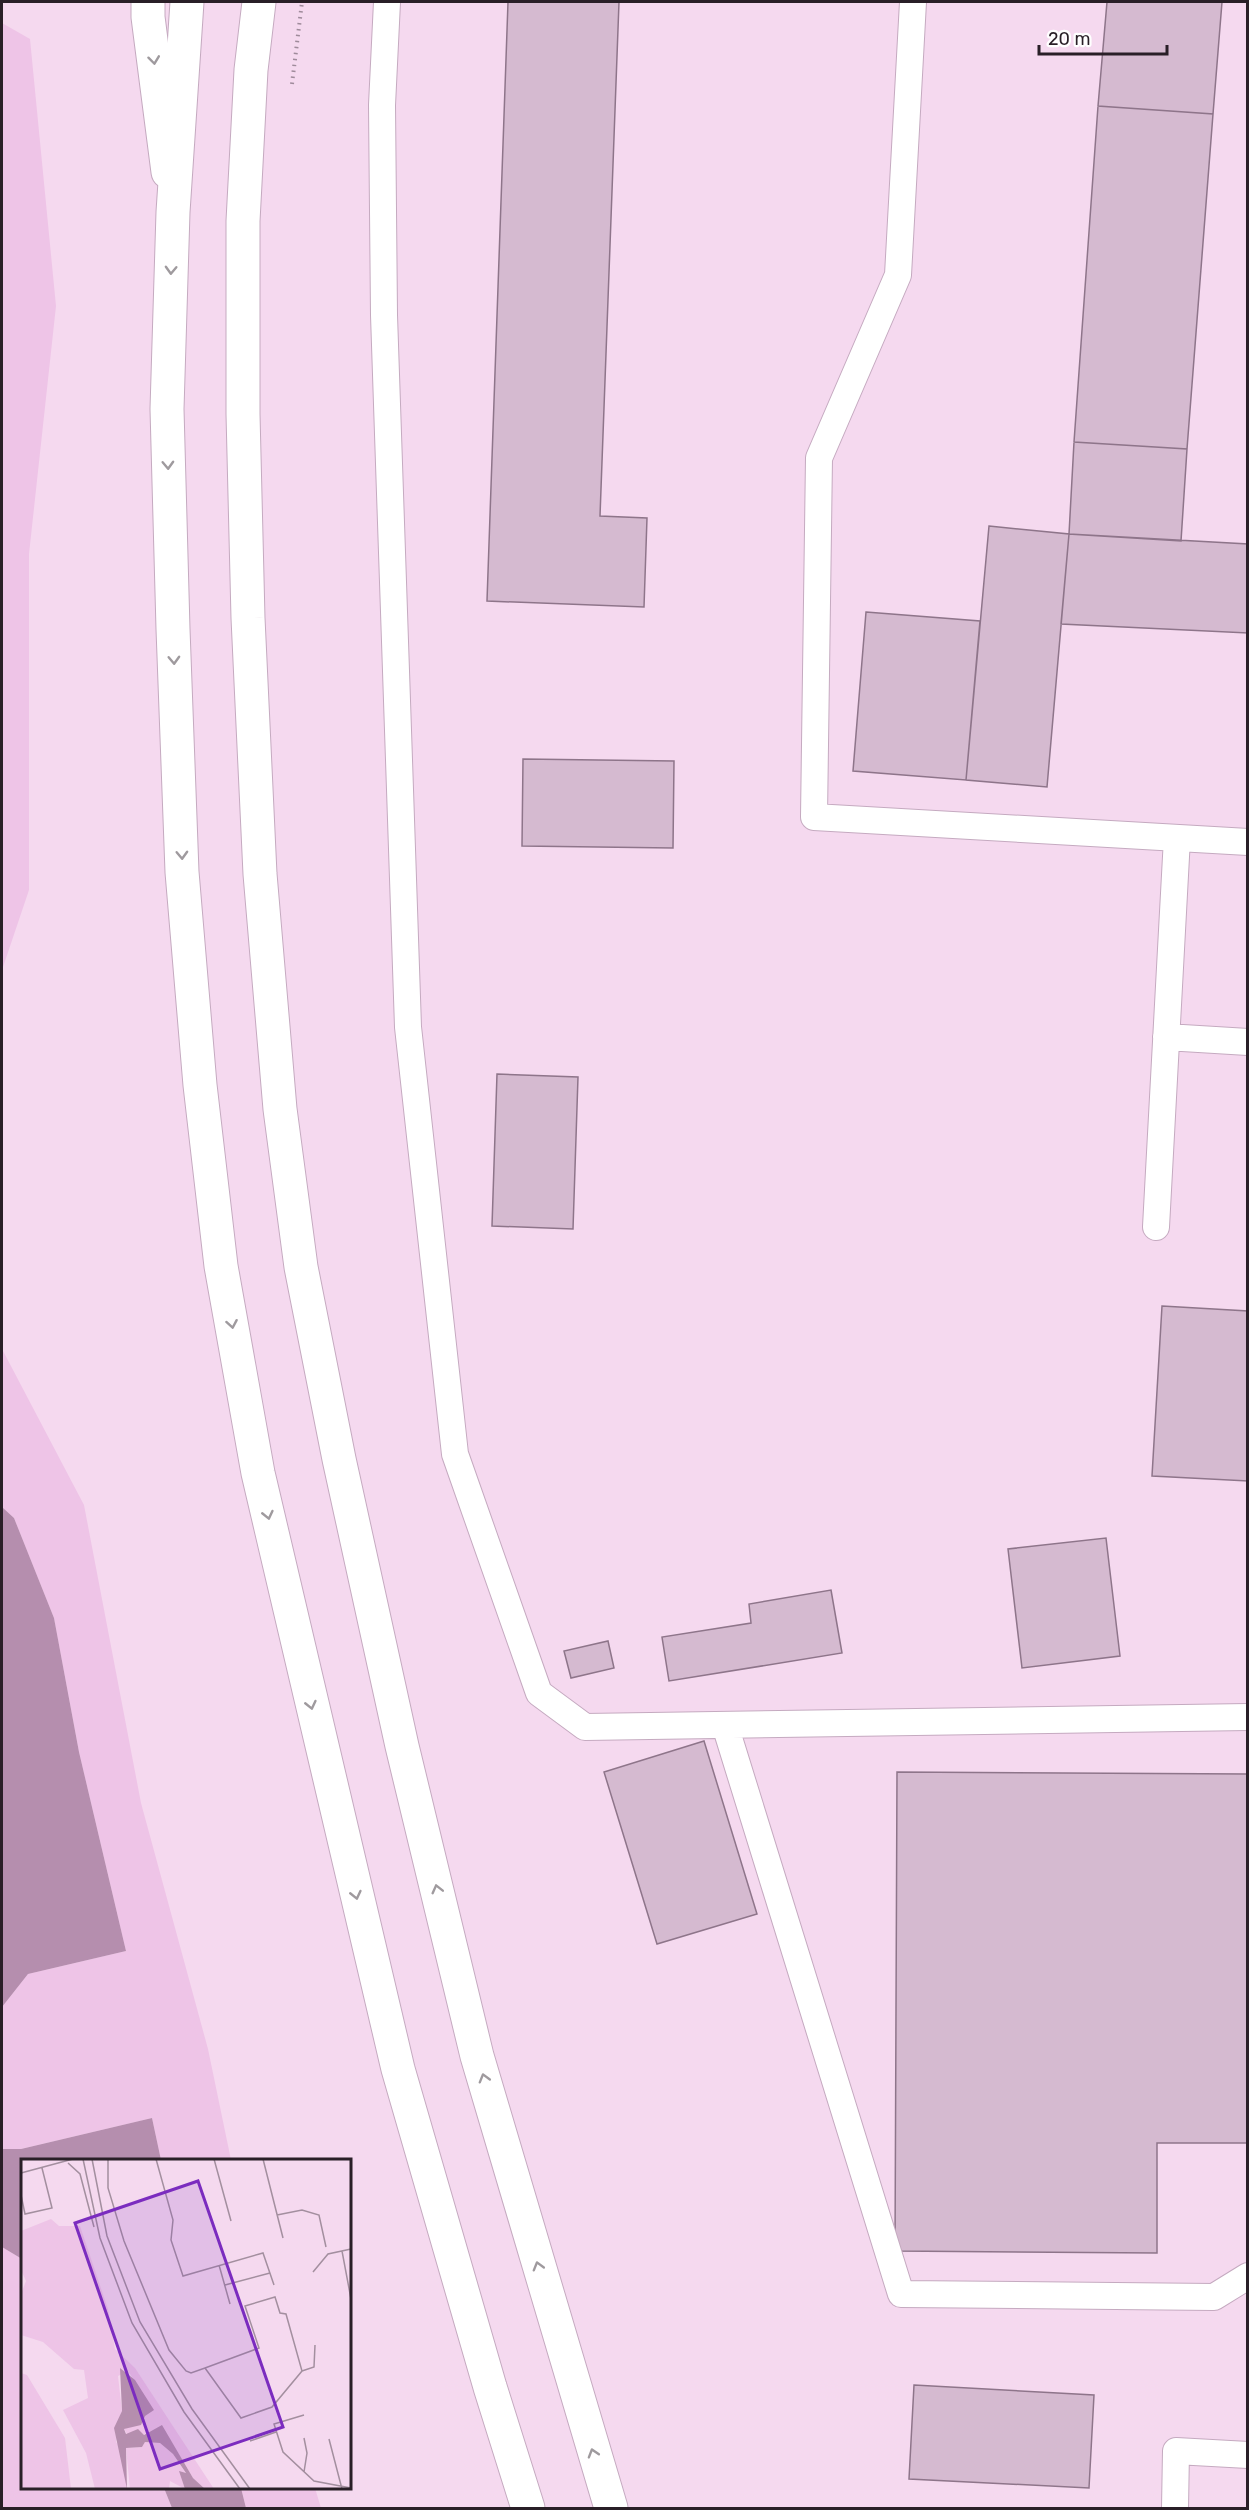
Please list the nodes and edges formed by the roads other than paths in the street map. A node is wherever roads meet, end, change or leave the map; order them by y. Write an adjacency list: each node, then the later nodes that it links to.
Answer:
1 (148, 2): 8 (main road, one-way to 8)
2 (187, 2): 8 (main road)
3 (259, 2): 7 (main road)
4 (270, 2): 7 (main road)
5 (387, 2): 15 (lane)
6 (913, 2): 9 (lane)
7 (251, 70): 19 (main road, one-way to 7)
8 (173, 212): 18 (main road, one-way to 18)
9 (1177, 838): 10 (lane); 11 (lane)
10 (1248, 842)
11 (1166, 1037): 12 (lane); 13 (lane)
12 (1248, 1042)
13 (1156, 1227)
14 (1248, 1717): 15 (lane)
15 (725, 1725): 16 (lane)
16 (1248, 2276)
17 (1248, 2455): 20 (lane)
18 (528, 2508)
19 (610, 2508)
20 (1175, 2508)

